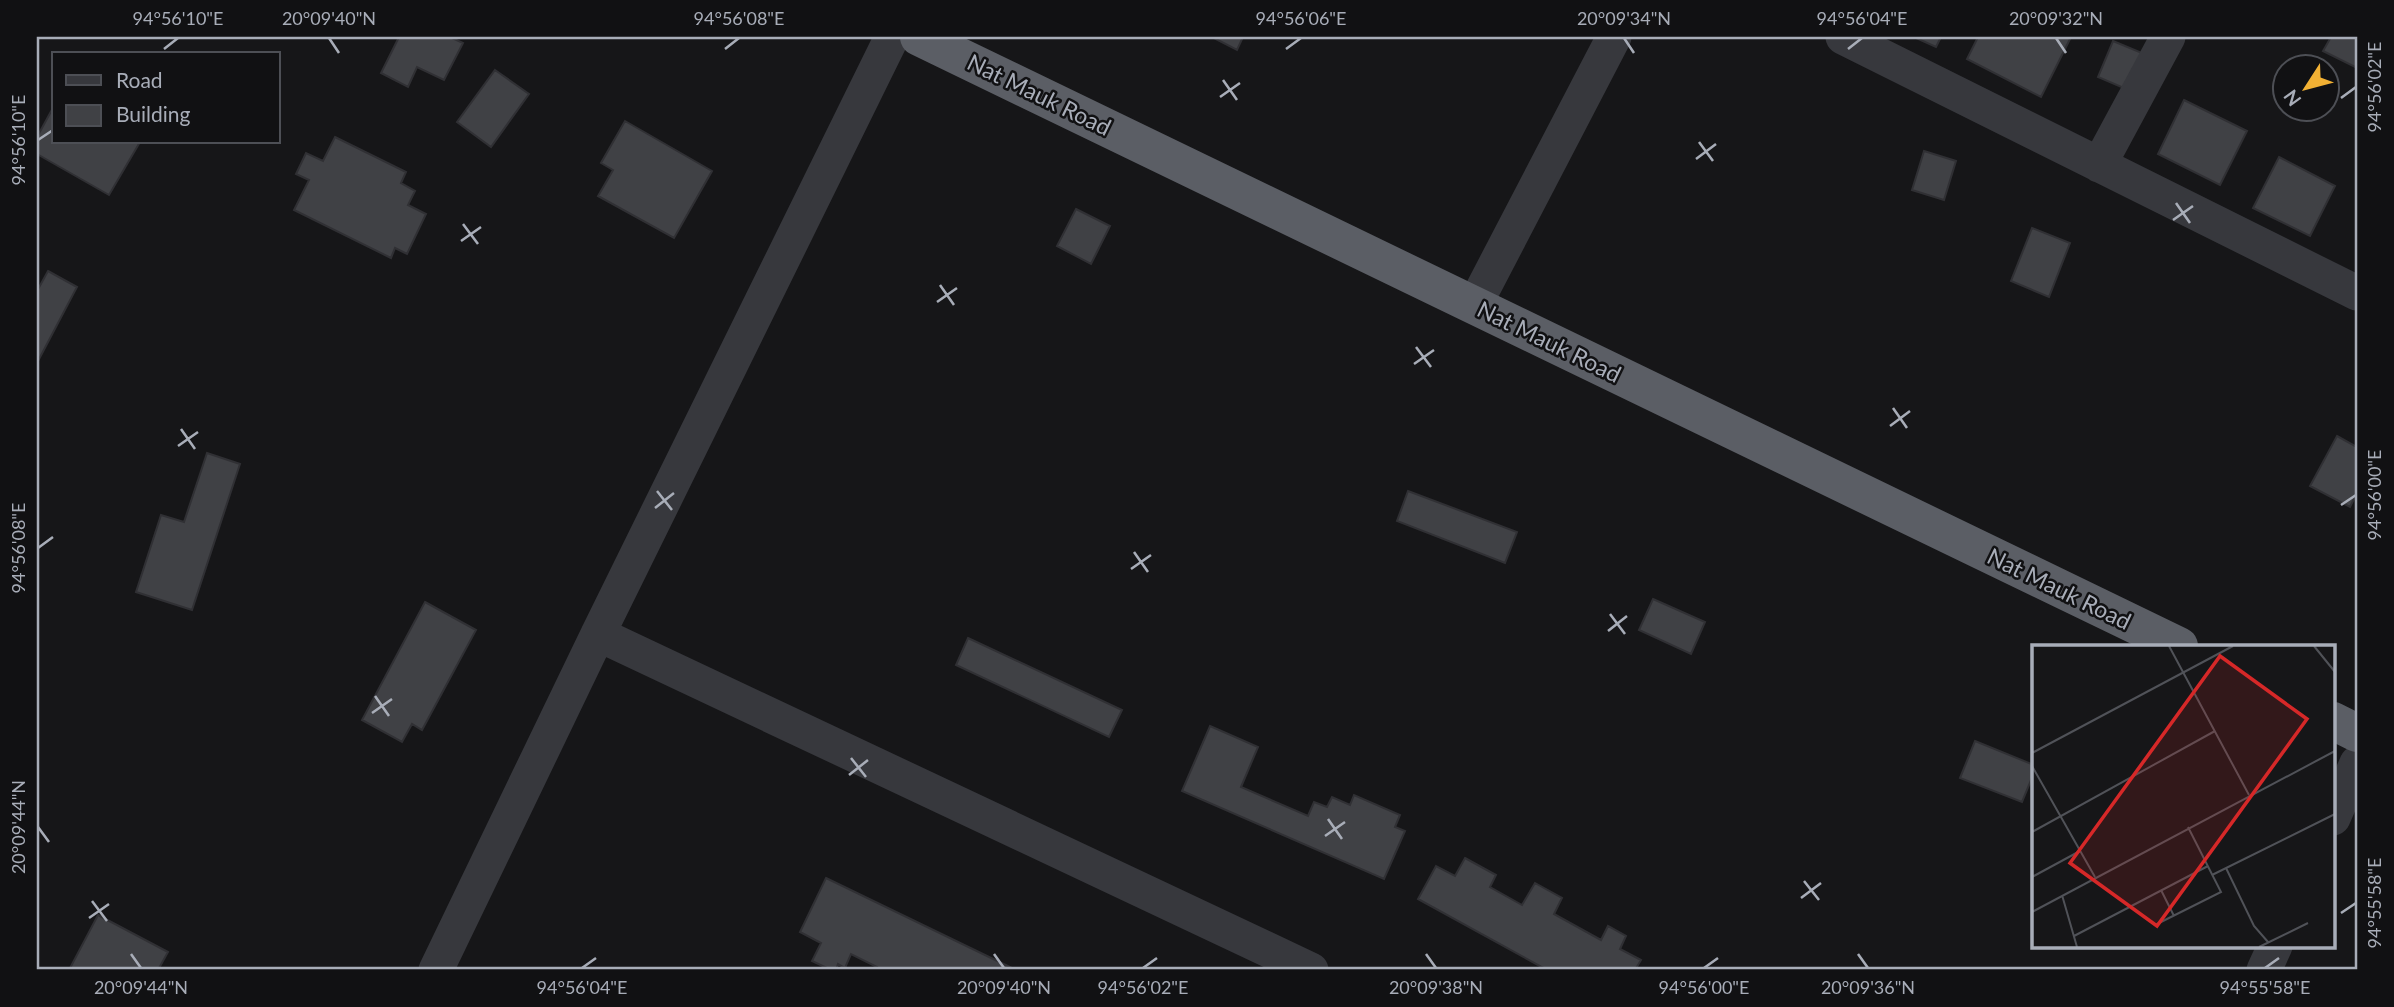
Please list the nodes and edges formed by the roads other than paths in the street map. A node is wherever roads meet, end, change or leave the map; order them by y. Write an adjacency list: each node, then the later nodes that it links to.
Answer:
1 (892, 37): 9 (street)
2 (919, 37): 8 (highway, Nat Mauk Road)
3 (1614, 37): 8 (street)
4 (1843, 37): 6 (street)
5 (2168, 37): 6 (street)
6 (2099, 165): 7 (street)
7 (2357, 293)
8 (1474, 306): 10 (highway, Nat Mauk Road)
9 (598, 634): 16 (street); 17 (street)
10 (2177, 645)
11 (2334, 722): 12 (highway)
12 (2357, 733)
13 (2357, 763): 14 (street)
14 (2334, 816)
15 (2274, 948): 18 (street)
16 (436, 970)
17 (1311, 970)
18 (2264, 970)

